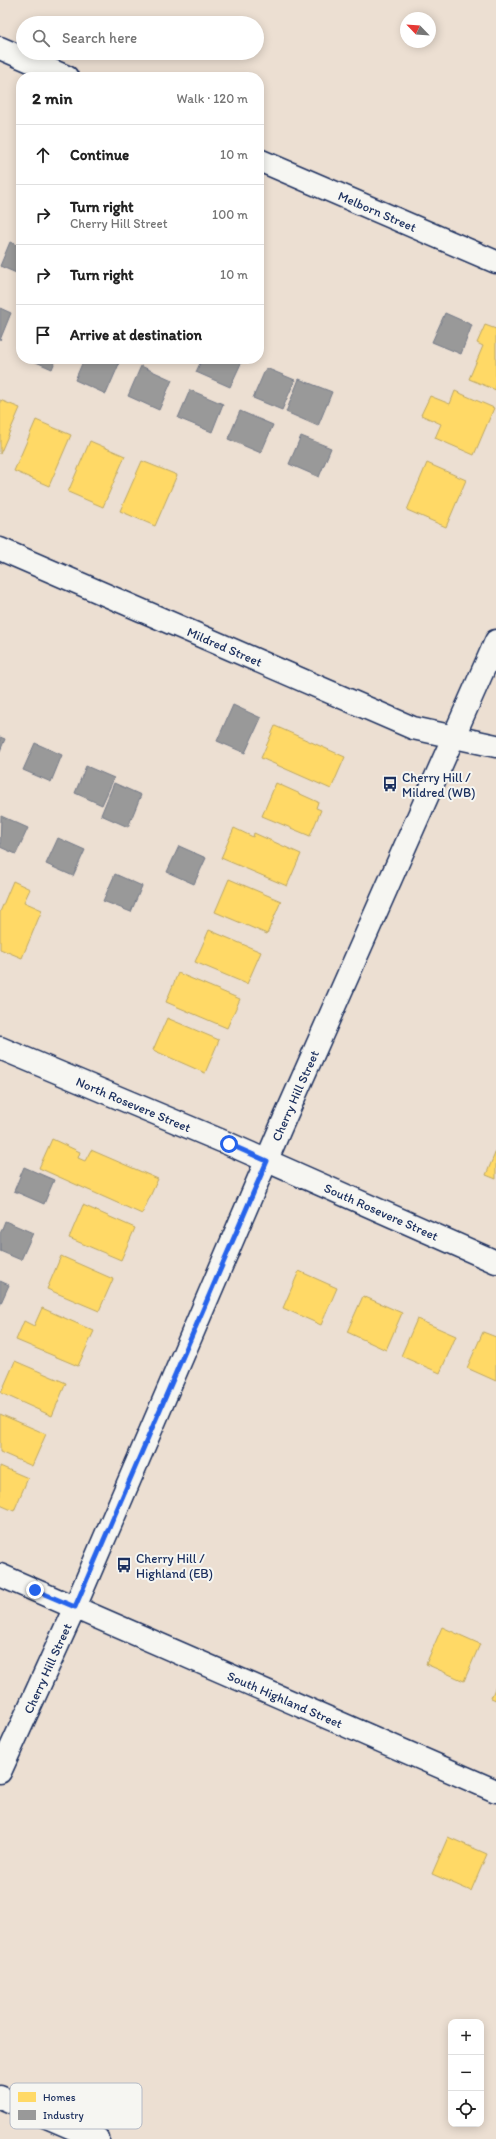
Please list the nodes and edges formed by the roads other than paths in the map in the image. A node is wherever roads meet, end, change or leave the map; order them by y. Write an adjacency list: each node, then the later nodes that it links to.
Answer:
1 (0, 48): 2 (street)
2 (16, 55)
3 (28, 60): 4 (street)
4 (55, 72)
5 (264, 162): 6 (street, Melborn Street)
6 (496, 262)
7 (0, 549): 9 (street, Mildred Street)
8 (496, 641): 9 (street, Cherry Hill Street)
9 (452, 737): 10 (street, Mildred Street); 12 (street, Cherry Hill Street)
10 (496, 746)
11 (0, 1048): 12 (street, North Rosevere Street)
12 (267, 1161): 13 (street, South Rosevere Street); 15 (street, Cherry Hill Street)
13 (496, 1262)
14 (0, 1575): 15 (street, South Highland Street)
15 (75, 1607): 16 (street, Cherry Hill Street); 17 (street, South Highland Street)
16 (0, 1772)
17 (496, 1791)
18 (0, 2097): 19 (street)
19 (10, 2101)
20 (75, 2129): 21 (street)
21 (98, 2139)

